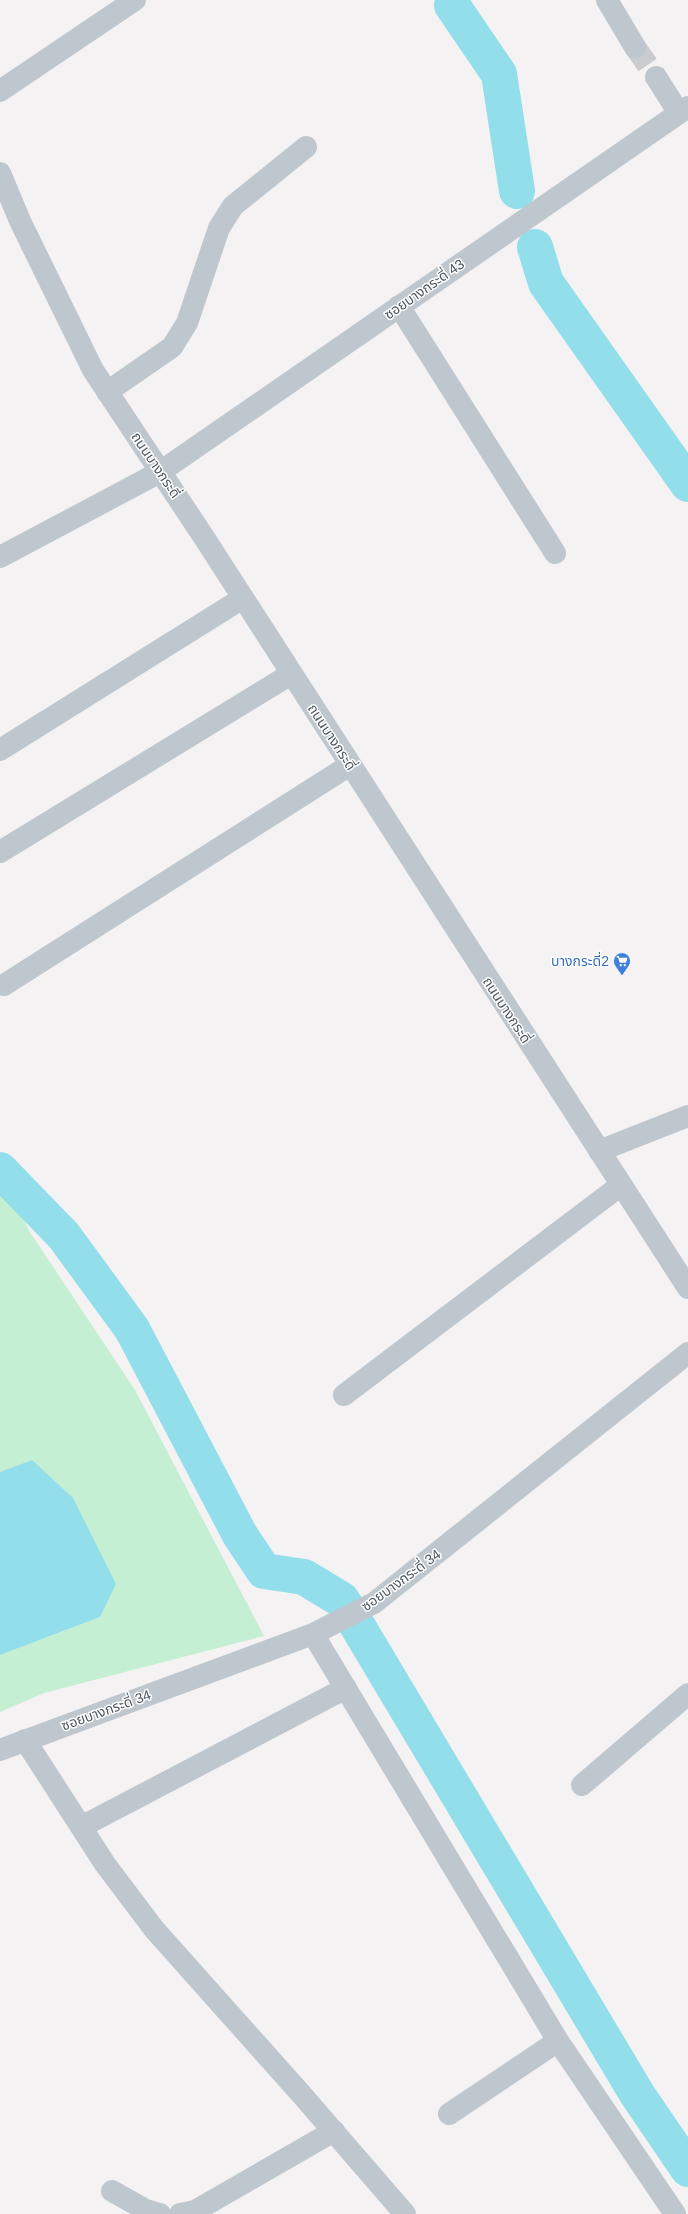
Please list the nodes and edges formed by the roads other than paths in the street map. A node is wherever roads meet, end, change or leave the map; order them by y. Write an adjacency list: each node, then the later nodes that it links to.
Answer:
1 (607, 0): 3 (street)
2 (129, 2): 5 (street)
3 (635, 47)
4 (656, 77): 6 (street)
5 (0, 91)
6 (683, 110): 9 (street, ซอยบางกระดี่ 43)
7 (306, 147): 10 (street)
8 (0, 174): 10 (street, ถนนบางกระดี่)
9 (399, 306): 11 (street, ซอยบางกระดี่ 43); 12 (street)
10 (108, 392): 11 (street, ถนนบางกระดี่)
11 (160, 472): 13 (street, ซอยบางกระดี่ 43); 14 (street, ถนนบางกระดี่)
12 (555, 553)
13 (0, 557)
14 (242, 598): 15 (street, ถนนบางกระดี่); 16 (street)
15 (291, 674): 17 (street, ถนนบางกระดี่); 18 (street)
16 (0, 750)
17 (350, 765): 19 (street); 21 (street, ถนนบางกระดี่)
18 (0, 852)
19 (4, 985)
20 (688, 1116): 21 (street)
21 (599, 1151): 22 (street, ถนนบางกระดี่)
22 (621, 1184): 23 (street, ถนนบางกระดี่); 25 (street)
23 (688, 1288)
24 (688, 1353): 26 (street, ซอยบางกระดี่ 34)
25 (344, 1396)
26 (313, 1634): 27 (street); 29 (street, ซอยบางกระดี่ 34)
27 (346, 1688): 32 (street); 33 (street)
28 (688, 1694): 31 (street)
29 (25, 1740): 30 (street, ซอยบางกระดี่ 34); 32 (street)
30 (0, 1750)
31 (582, 1785)
32 (81, 1827): 35 (street)
33 (558, 2041): 34 (street); 40 (street)
34 (449, 2114)
35 (334, 2131): 38 (street); 39 (street)
36 (112, 2191): 37 (street)
37 (160, 2214)
38 (180, 2214)
39 (405, 2214)
40 (675, 2214)

